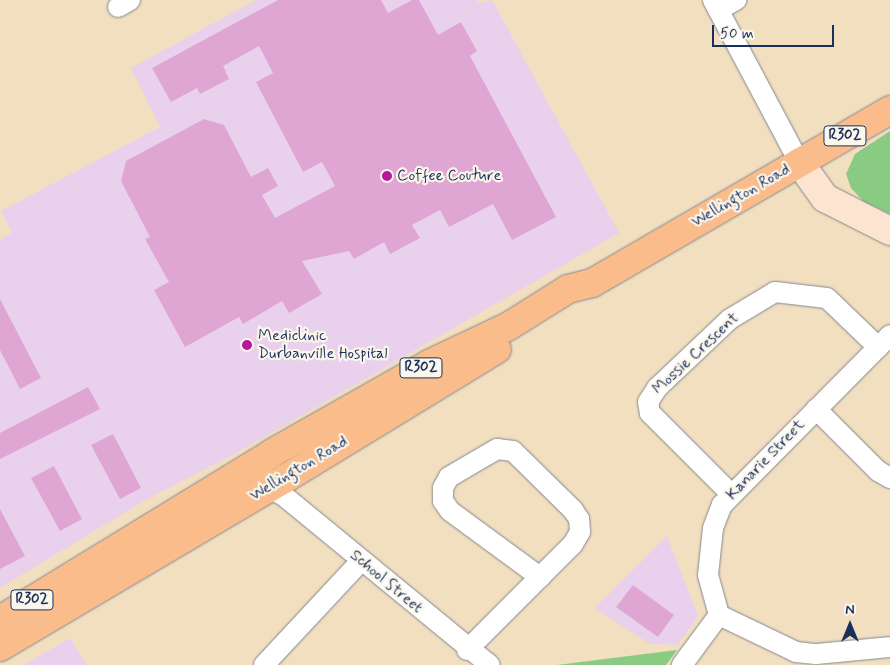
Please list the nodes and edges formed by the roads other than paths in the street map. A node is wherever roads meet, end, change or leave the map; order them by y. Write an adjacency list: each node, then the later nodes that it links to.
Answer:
1 (736, 0): 2 (street)
2 (716, 5): 4 (street)
3 (890, 110): 4 (main road, Wellington Road / R302)
4 (799, 162): 5 (main road); 6 (main road, Wellington Road / R302)
5 (890, 231)
6 (592, 283): 9 (main road, Wellington Road / R302); 11 (main road, Wellington Road / R302)
7 (884, 341): 8 (street, Kanarie Street); 12 (street, Mossie Crescent)
8 (816, 409): 10 (street); 12 (street, Kanarie Street)
9 (264, 458): 11 (street, School Street); 16 (main road, Wellington Road / R302)
10 (890, 478)
11 (280, 487): 13 (street, School Street); 17 (main road, Wellington Road / R302)
12 (731, 494): 15 (street, Kanarie Street)
13 (361, 561): 19 (street, School Street); 20 (street)
14 (540, 577): 14 (street); 19 (street)
15 (719, 615): 18 (street); 22 (street)
16 (0, 620)
17 (0, 647)
18 (890, 647)
19 (467, 650): 21 (street, School Street)
20 (264, 665)
21 (490, 665)
22 (682, 665)

